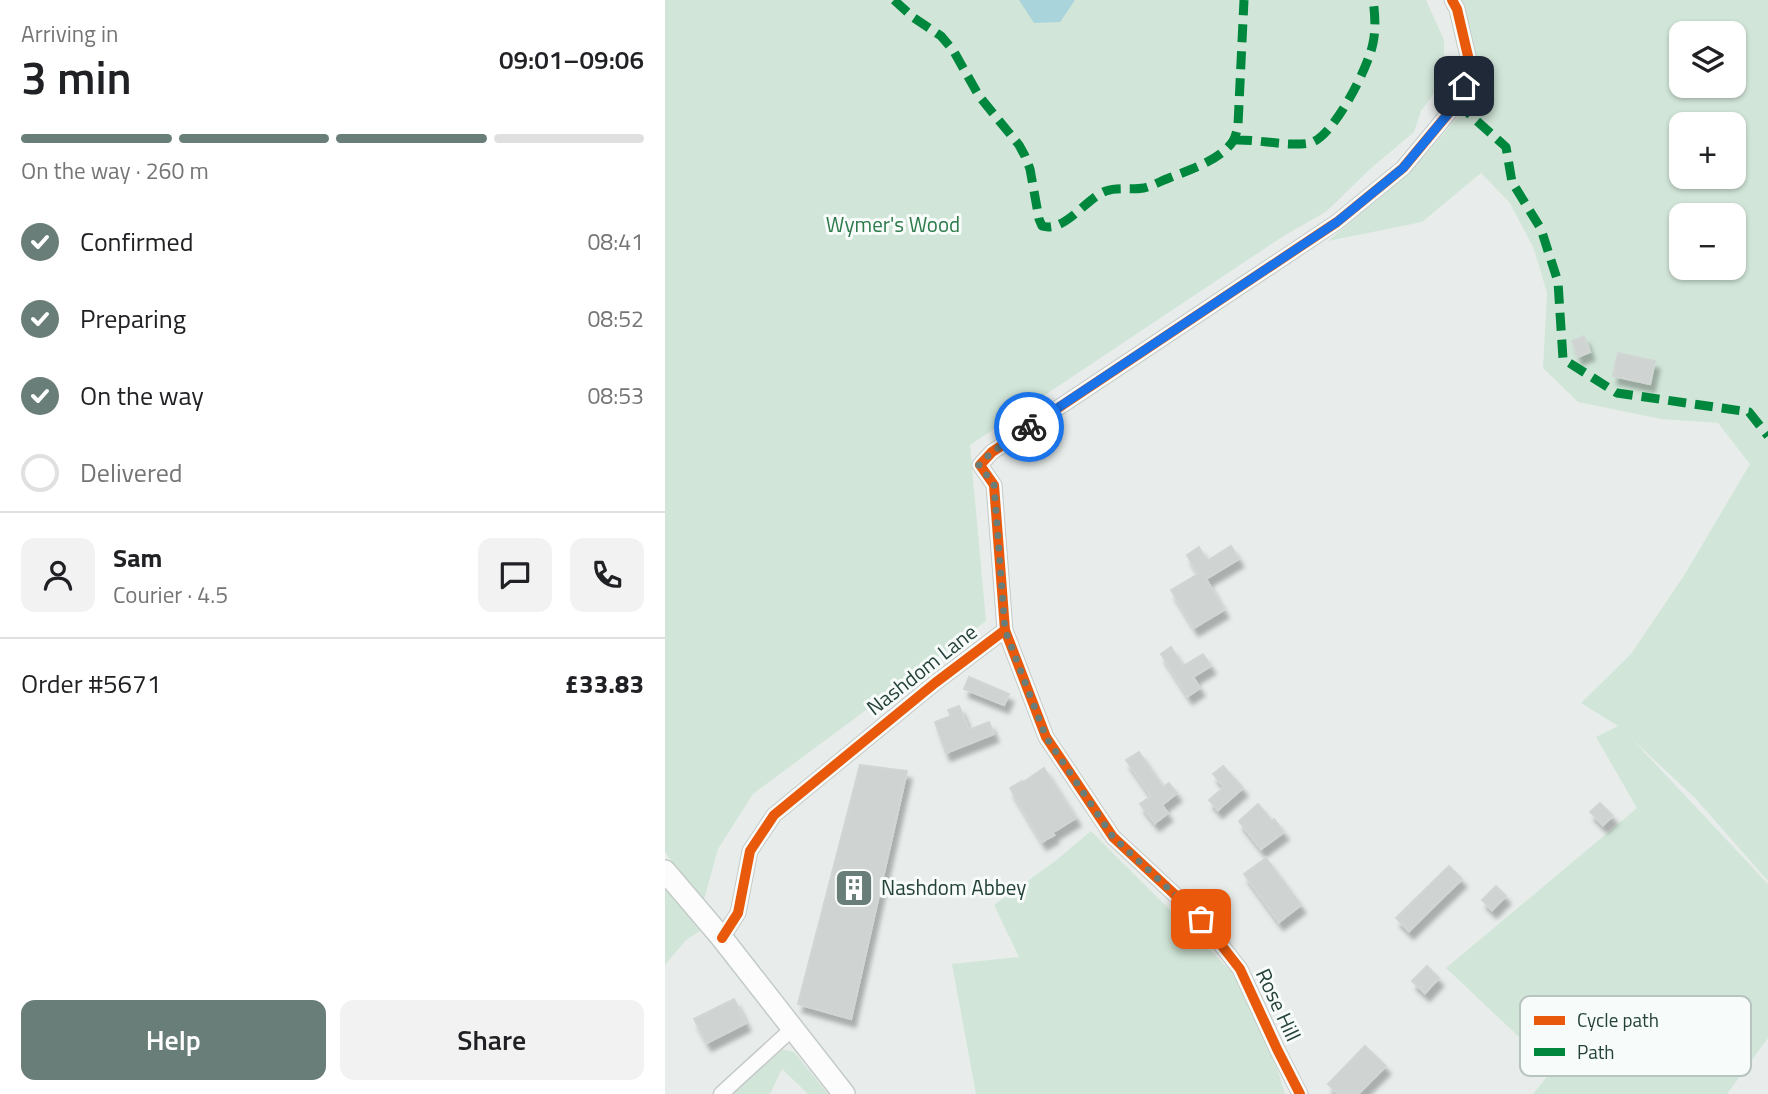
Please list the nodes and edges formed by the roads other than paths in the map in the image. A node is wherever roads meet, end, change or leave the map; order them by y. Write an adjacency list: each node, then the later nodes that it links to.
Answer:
1 (1451, 0): 2 (street, Nashdom Lane)
2 (1005, 630): 4 (street, Nashdom Lane); 8 (street, Rose Hill)
3 (665, 871): 4 (street)
4 (722, 938): 5 (street)
5 (792, 1029): 6 (street); 7 (street)
6 (721, 1094)
7 (844, 1094)
8 (1300, 1094)

